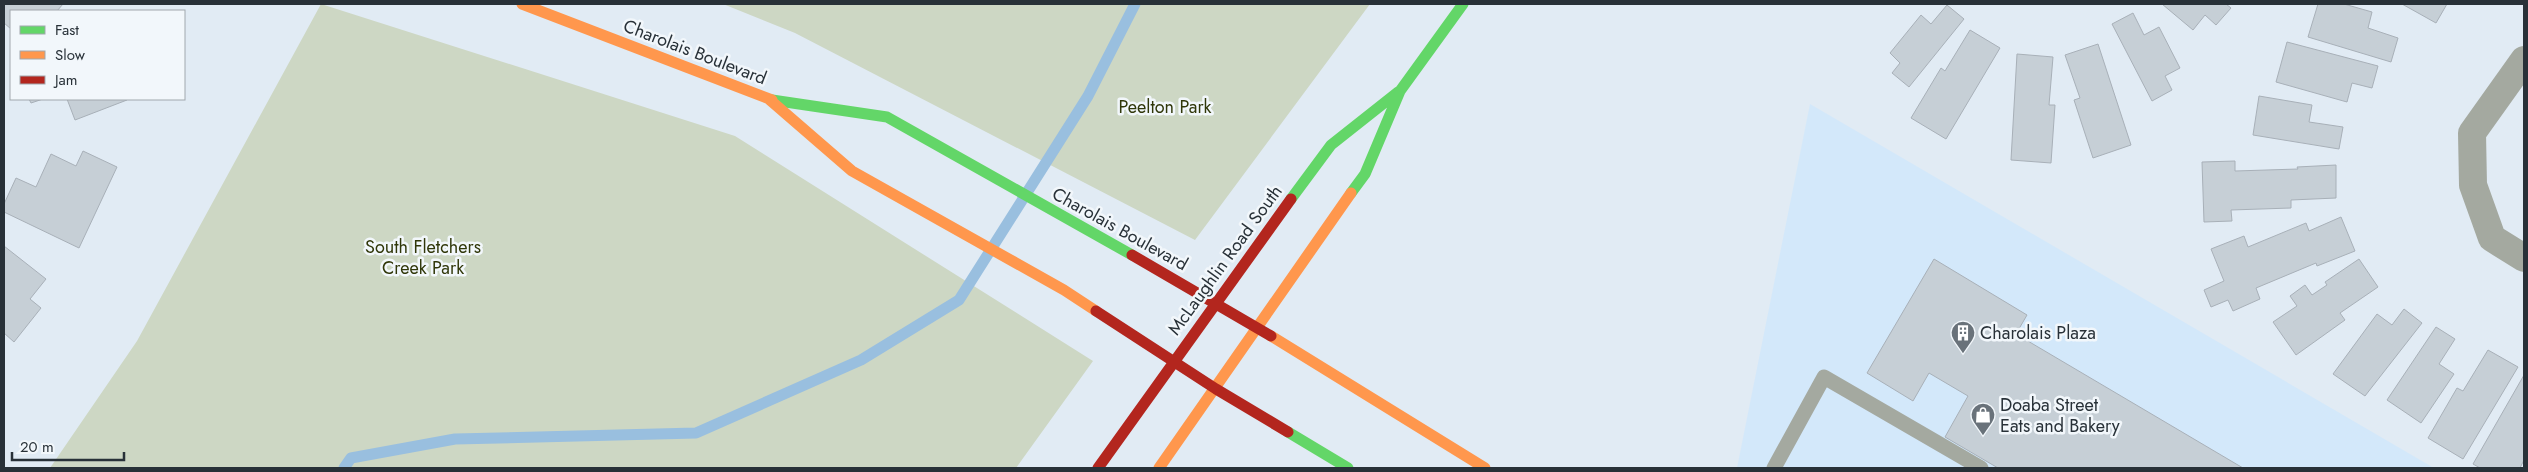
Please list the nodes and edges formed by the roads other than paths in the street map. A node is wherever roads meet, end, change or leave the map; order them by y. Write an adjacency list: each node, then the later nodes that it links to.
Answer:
1 (522, 4): 5 (street, Charolais Boulevard)
2 (1463, 4): 4 (street, McLaughlin Road South)
3 (2524, 60): 6 (street)
4 (1400, 91): 7 (street, McLaughlin Road South); 8 (street, McLaughlin Road South)
5 (770, 100): 7 (street, Charolais Boulevard); 9 (street, Charolais Boulevard)
6 (2524, 258)
7 (1216, 302): 8 (street, Charolais Boulevard); 9 (street, McLaughlin Road South)
8 (1258, 328): 10 (street, McLaughlin Road South); 15 (street, Charolais Boulevard)
9 (1173, 361): 10 (street, Charolais Boulevard); 12 (street, McLaughlin Road South)
10 (1216, 390): 13 (street, McLaughlin Road South); 14 (street, Charolais Boulevard)
11 (1777, 467): 16 (lane)
12 (1098, 468)
13 (1159, 468)
14 (1348, 468)
15 (1485, 468)
16 (1981, 468)

